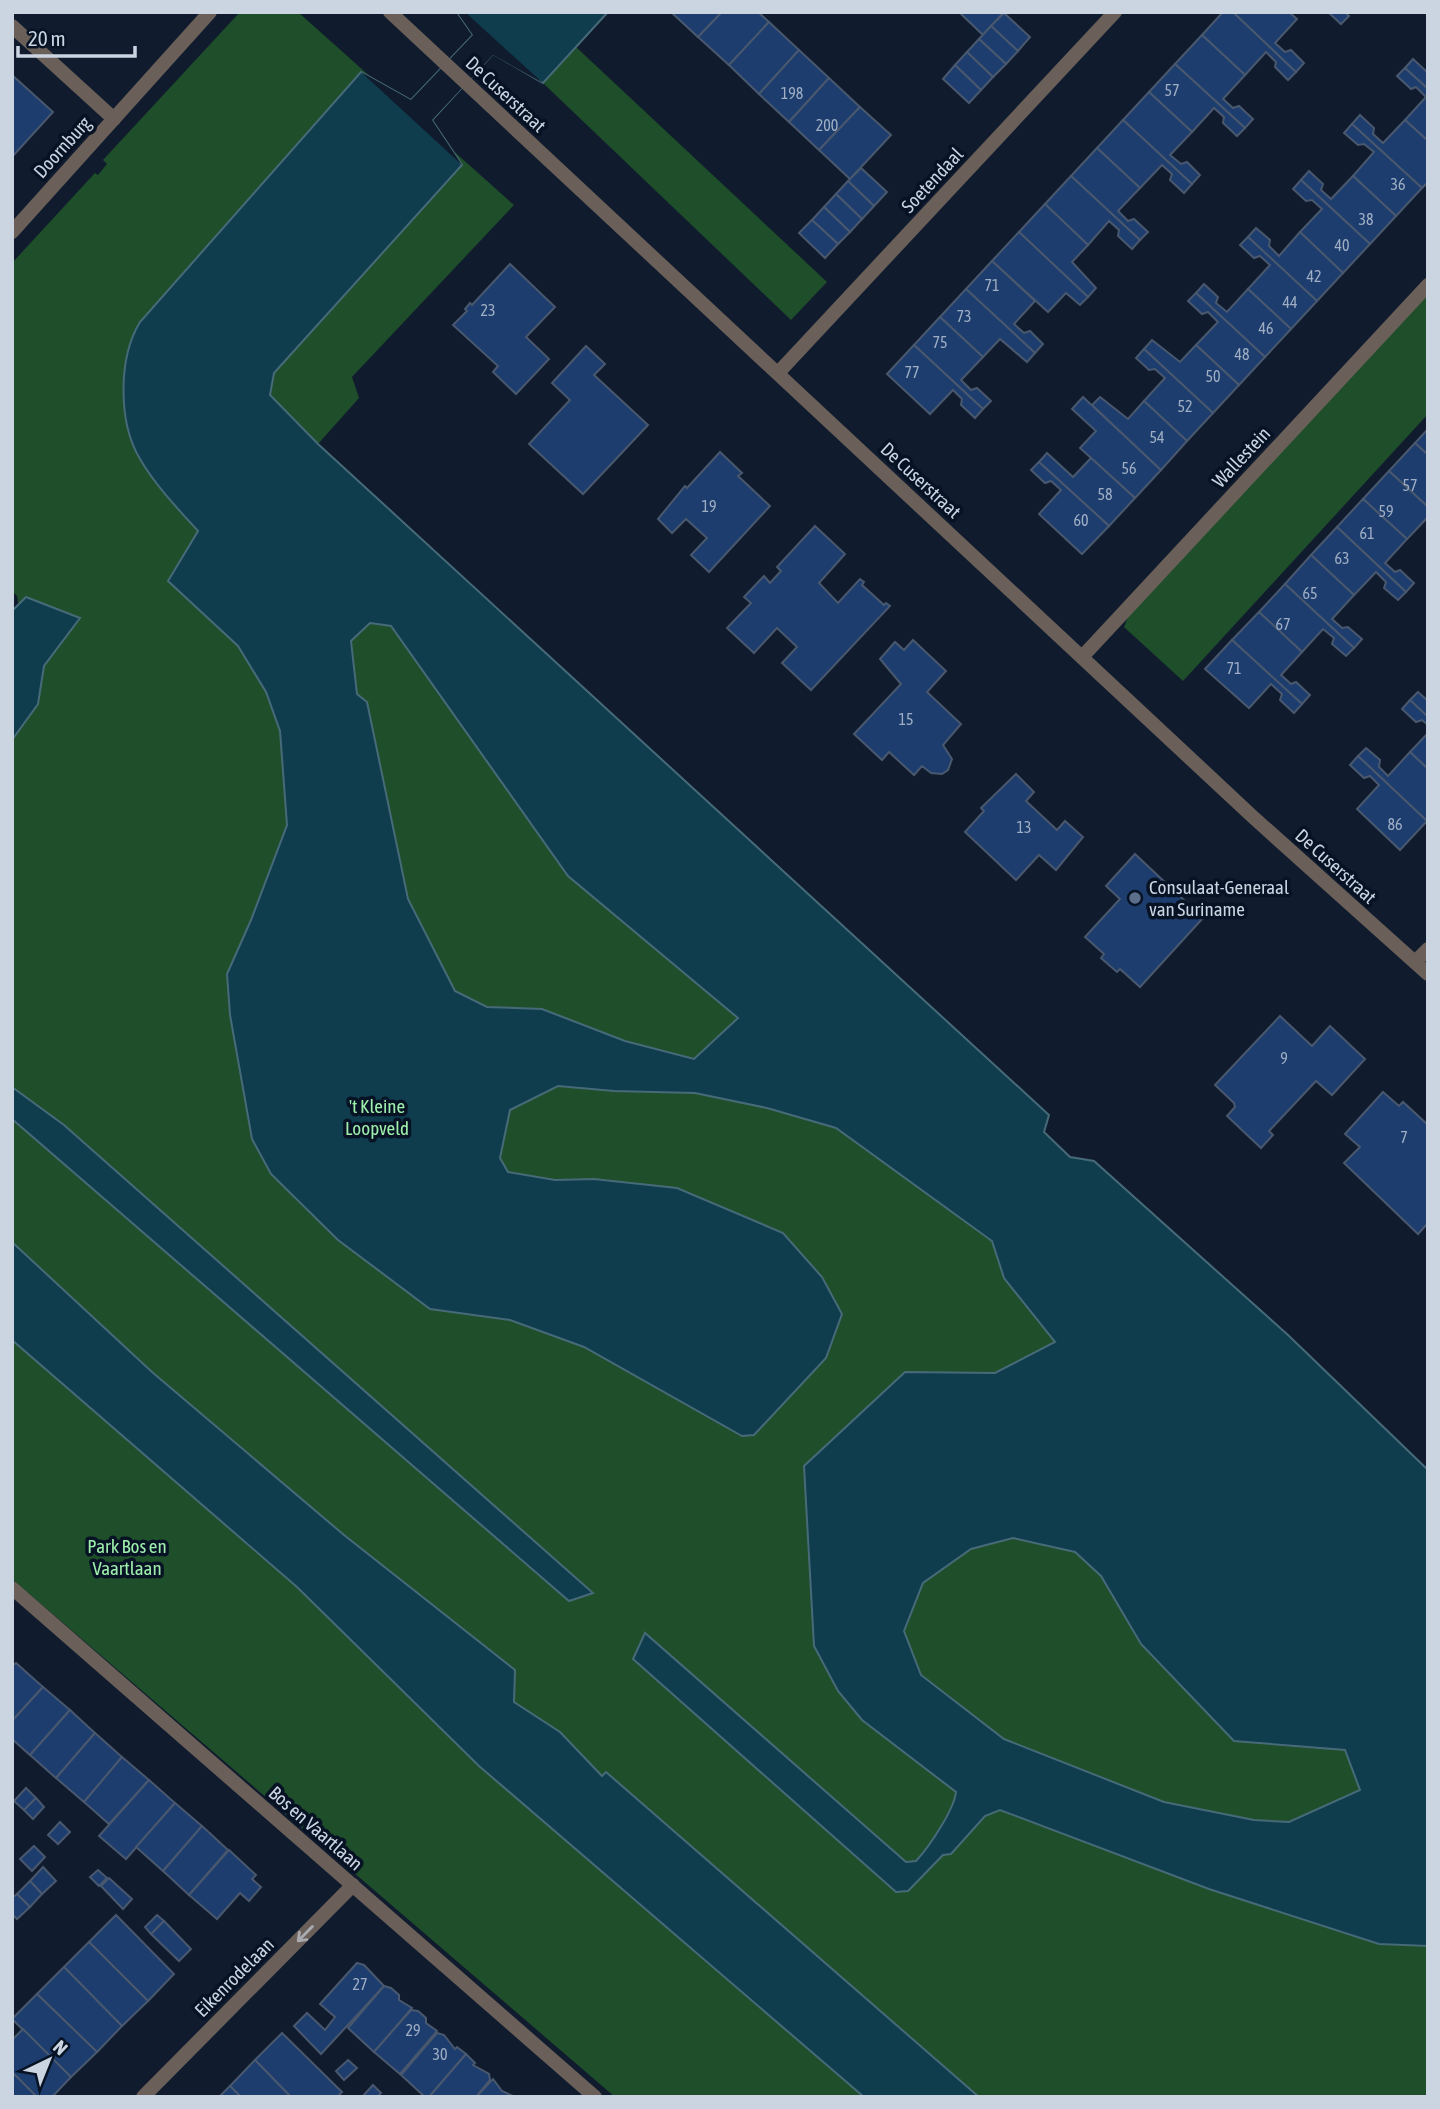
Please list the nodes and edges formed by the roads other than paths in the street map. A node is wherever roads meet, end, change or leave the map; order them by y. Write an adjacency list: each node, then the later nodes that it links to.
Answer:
1 (210, 12): 5 (street, Doornburg)
2 (390, 12): 8 (street, De Cuserstraat)
3 (1115, 12): 8 (street, Soetendaal)
4 (12, 26): 5 (street, Doornburg)
5 (114, 119): 6 (street, Doornburg)
6 (12, 232)
7 (1428, 285): 9 (street, Wallestein)
8 (778, 373): 9 (street, De Cuserstraat)
9 (1083, 656): 11 (street, De Cuserstraat)
10 (1428, 949): 11 (street)
11 (1415, 962): 12 (street, De Cuserstraat)
12 (1428, 974)
13 (13, 1589): 14 (street, Bos en Vaartlaan)
14 (353, 1885): 15 (street, Eikenrodelaan, one-way to 15); 16 (street, Bos en Vaartlaan)
15 (143, 2097)
16 (595, 2097)

